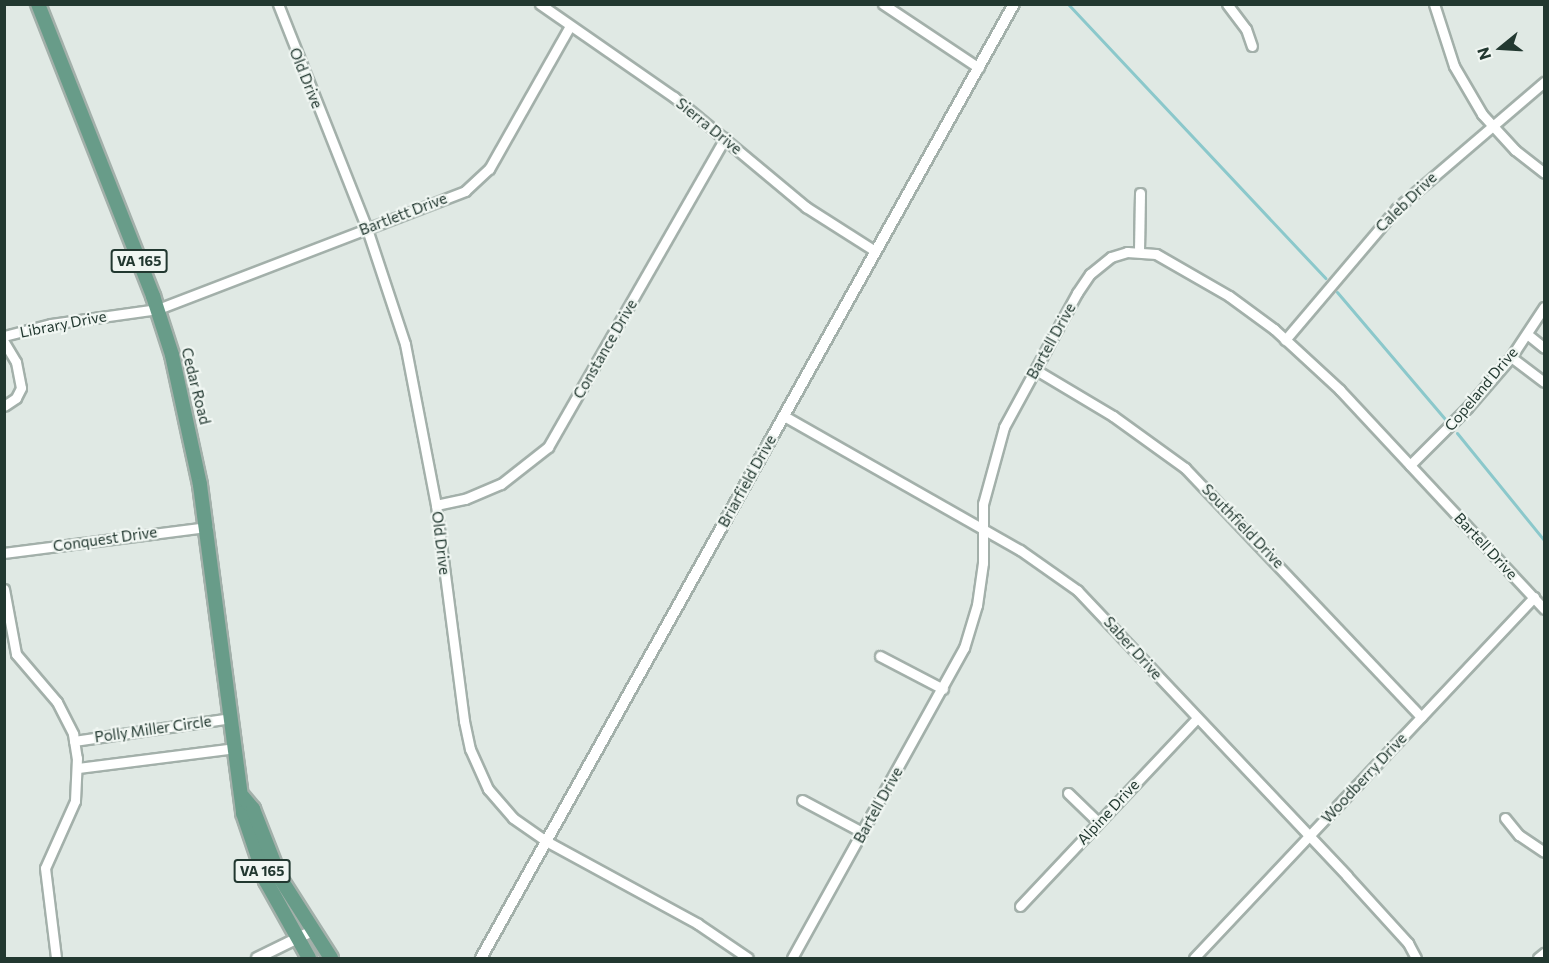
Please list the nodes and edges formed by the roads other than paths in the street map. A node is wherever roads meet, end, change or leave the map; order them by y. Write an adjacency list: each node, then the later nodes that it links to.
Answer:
1 (38, 4): 20 (main road, Cedar Road / VA 165)
2 (278, 4): 16 (street, Old Drive)
3 (540, 4): 8 (street, Sierra Drive)
4 (883, 4): 10 (street)
5 (1014, 4): 10 (street, Briarfield Drive)
6 (1227, 4): 9 (street)
7 (1434, 4): 12 (street)
8 (570, 26): 13 (street, Sierra Drive); 16 (street, Bartlett Drive)
9 (1252, 46)
10 (979, 68): 17 (street, Briarfield Drive)
11 (1545, 82): 12 (street, Caleb Drive)
12 (1492, 126): 14 (street); 23 (street, Caleb Drive)
13 (725, 138): 17 (street, Sierra Drive); 32 (street, Constance Drive)
14 (1545, 173)
15 (1140, 193): 18 (street)
16 (367, 229): 20 (street, Bartlett Drive); 32 (street, Old Drive)
17 (875, 251): 30 (street, Briarfield Drive)
18 (1139, 251): 23 (street, Bartell Drive); 27 (street, Bartell Drive)
19 (1545, 307): 21 (street, Copeland Drive)
20 (158, 309): 22 (street, Library Drive); 33 (main road, Cedar Road / VA 165)
21 (1527, 334): 25 (street); 26 (street, Copeland Drive)
22 (4, 336)
23 (1285, 340): 31 (street, Bartell Drive)
24 (4, 342): 29 (street, Library Drive)
25 (1545, 348)
26 (1511, 357): 28 (street); 31 (street, Copeland Drive)
27 (1036, 370): 34 (street, Bartell Drive); 41 (street, Southfield Drive)
28 (1545, 382)
29 (4, 406)
30 (784, 416): 34 (street, Saber Drive); 54 (street, Briarfield Drive)
31 (1410, 465): 37 (street, Bartell Drive)
32 (436, 505): 54 (street, Old Drive)
33 (207, 527): 35 (street, Conquest Drive); 42 (main road, Cedar Road / VA 165)
34 (983, 530): 40 (street, Bartell Drive); 43 (street, Saber Drive)
35 (4, 553)
36 (4, 589): 44 (street)
37 (1534, 597): 38 (street, Bartell Drive); 41 (street, Woodberry Drive)
38 (1545, 609)
39 (880, 656): 40 (street)
40 (943, 689): 52 (street, Bartell Drive)
41 (1422, 717): 53 (street, Woodberry Drive)
42 (231, 718): 44 (street, Polly Miller Circle); 45 (main road, Cedar Road / VA 165)
43 (1196, 719): 51 (street, Alpine Drive); 53 (street, Saber Drive)
44 (74, 741): 46 (street)
45 (236, 748): 46 (street, Polly Miller Circle); 48 (main road, Cedar Road / VA 165)
46 (78, 768): 60 (street)
47 (1068, 793): 51 (street)
48 (243, 797): 57 (main road, Cedar Road / VA 165); 58 (main road, Cedar Road / VA 165)
49 (802, 800): 52 (street)
50 (1505, 818): 55 (street)
51 (1098, 822): 56 (street, Alpine Drive)
52 (862, 832): 66 (street, Bartell Drive)
53 (1310, 836): 67 (street, Woodberry Drive); 68 (street, Saber Drive)
54 (546, 841): 64 (street, Briarfield Drive); 65 (street, Old Drive)
55 (1545, 852)
56 (1020, 906)
57 (312, 931): 58 (street); 63 (main road, Cedar Road / VA 165)
58 (297, 940): 61 (street); 62 (main road, Cedar Road / VA 165)
59 (1545, 953): 69 (street)
60 (56, 958)
61 (257, 958)
62 (309, 958)
63 (331, 958)
64 (481, 958)
65 (747, 958)
66 (792, 958)
67 (1194, 958)
68 (1416, 958)
69 (1538, 958)

